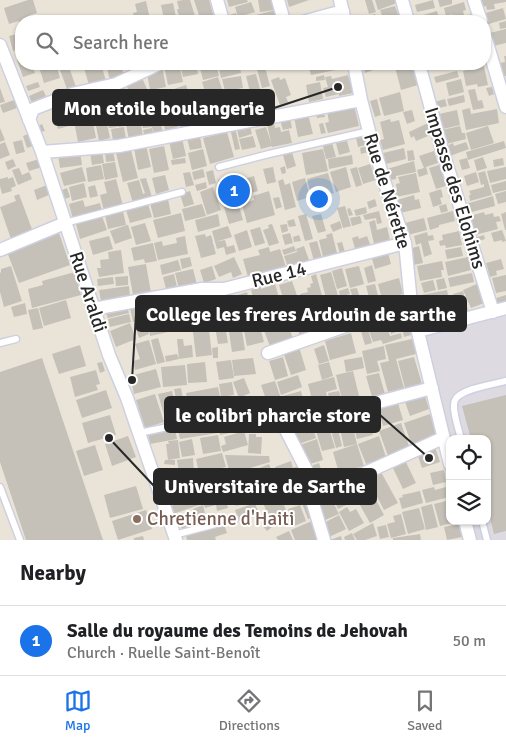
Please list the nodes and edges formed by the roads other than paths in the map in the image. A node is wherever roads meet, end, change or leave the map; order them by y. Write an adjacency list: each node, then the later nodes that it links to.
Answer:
1 (217, 0): 6 (street)
2 (278, 0): 7 (street)
3 (402, 0): 9 (street)
4 (474, 0): 10 (street)
5 (343, 11): 8 (street)
6 (221, 15)
7 (282, 15)
8 (328, 15)
9 (406, 15)
10 (478, 15)
11 (0, 45): 18 (street, Rue Araldi)
12 (491, 56): 17 (street)
13 (146, 70): 18 (street)
14 (355, 70): 16 (street, Rue de Nérette)
15 (421, 70): 29 (street, Impasse des Elohims)
16 (361, 100): 19 (street, Rue de Nérette); 20 (street)
17 (506, 107)
18 (29, 120): 20 (street, Rue Araldi)
19 (369, 131): 21 (lane); 24 (street, Rue de Nérette)
20 (42, 152): 23 (street, Rue Araldi)
21 (219, 167)
22 (182, 192): 23 (lane)
23 (65, 223): 25 (street); 28 (street, Rue Araldi)
24 (405, 243): 26 (street, Rue de Nérette); 28 (street, Rue 14)
25 (0, 250)
26 (411, 303): 30 (street, Rue de Nérette); 33 (street)
27 (506, 308): 29 (street)
28 (93, 309): 37 (street, Rue Araldi)
29 (493, 312): 30 (street)
30 (418, 331): 35 (street, Rue de Nérette)
31 (16, 339): 32 (lane)
32 (0, 343)
33 (268, 353)
34 (506, 381): 38 (lane)
35 (432, 388): 39 (street, Rue de Nérette); 42 (street)
36 (264, 407): 37 (lane)
37 (140, 433): 46 (street, Rue Araldi)
38 (460, 435)
39 (443, 438): 40 (street, Rue de Nérette); 42 (street)
40 (446, 449)
41 (0, 488): 47 (lane)
42 (311, 497): 48 (street)
43 (235, 519): 46 (lane)
44 (466, 525): 49 (street)
45 (483, 525): 50 (lane)
46 (175, 538)
47 (20, 540)
48 (324, 540)
49 (470, 540)
50 (487, 540)

